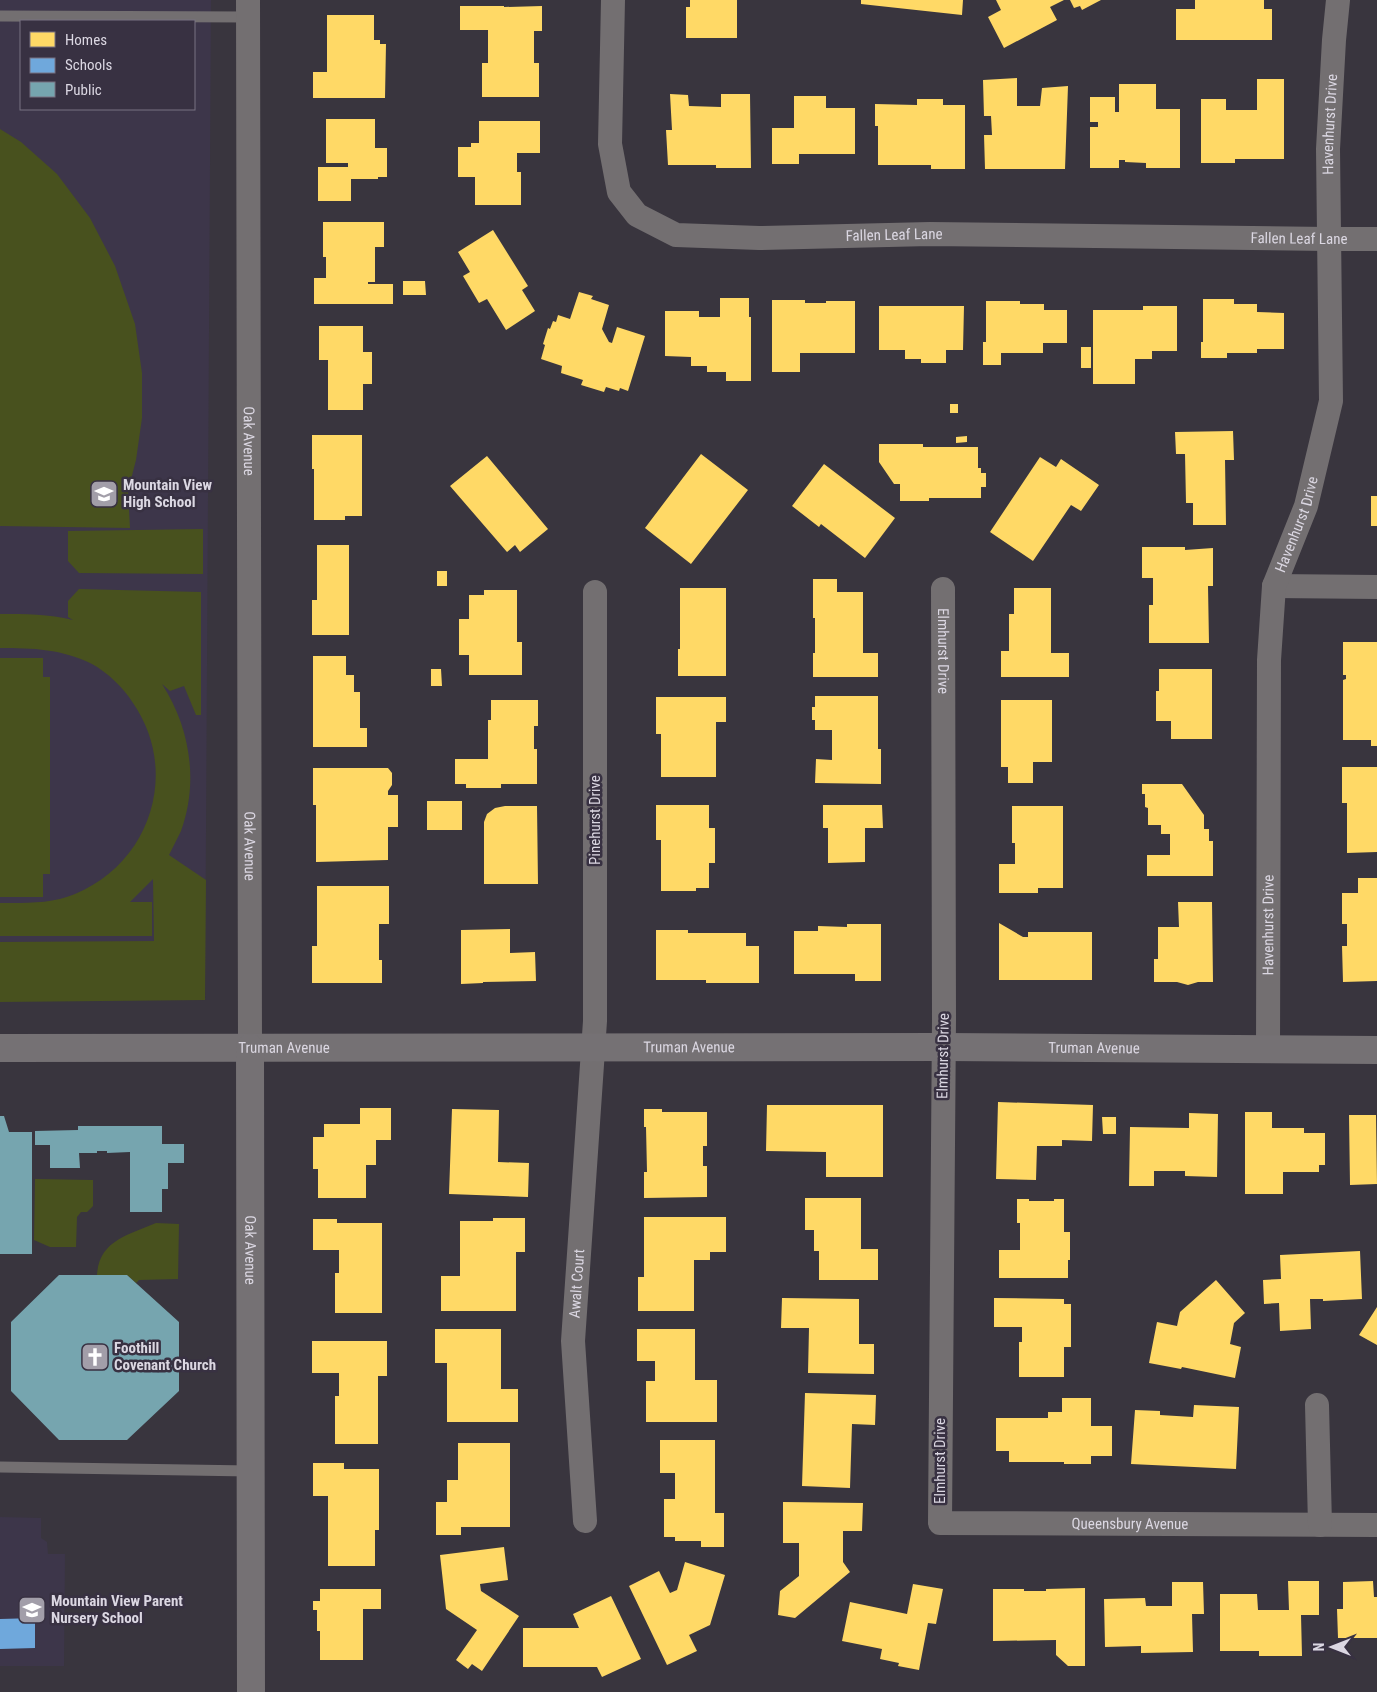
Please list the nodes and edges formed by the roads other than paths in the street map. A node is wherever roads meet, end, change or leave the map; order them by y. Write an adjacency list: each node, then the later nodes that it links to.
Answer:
1 (613, 0): 6 (street, Fallen Leaf Lane)
2 (1338, 0): 6 (street, Havenhurst Drive)
3 (248, 8): 4 (lane); 13 (street, Oak Avenue)
4 (0, 16)
5 (1377, 238): 6 (street, Fallen Leaf Lane)
6 (1328, 239): 7 (street, Havenhurst Drive)
7 (1274, 586): 8 (street); 15 (street, Havenhurst Drive)
8 (1377, 587)
9 (943, 589): 11 (street, Elmhurst Drive)
10 (594, 592): 14 (street, Pinehurst Drive)
11 (944, 1047): 14 (street, Truman Avenue); 15 (street, Truman Avenue); 21 (street, Elmhurst Drive)
12 (0, 1048): 13 (street, Truman Avenue)
13 (250, 1048): 14 (street, Truman Avenue); 19 (street, Oak Avenue)
14 (592, 1048): 20 (street, Awalt Court)
15 (1268, 1050): 16 (street, Truman Avenue)
16 (1377, 1050)
17 (1317, 1405): 22 (street)
18 (0, 1467): 19 (lane)
19 (250, 1471): 24 (street, Oak Avenue)
20 (585, 1522)
21 (940, 1523): 22 (street, Queensbury Avenue)
22 (1320, 1525): 23 (street, Queensbury Avenue)
23 (1377, 1525)
24 (251, 1692)

